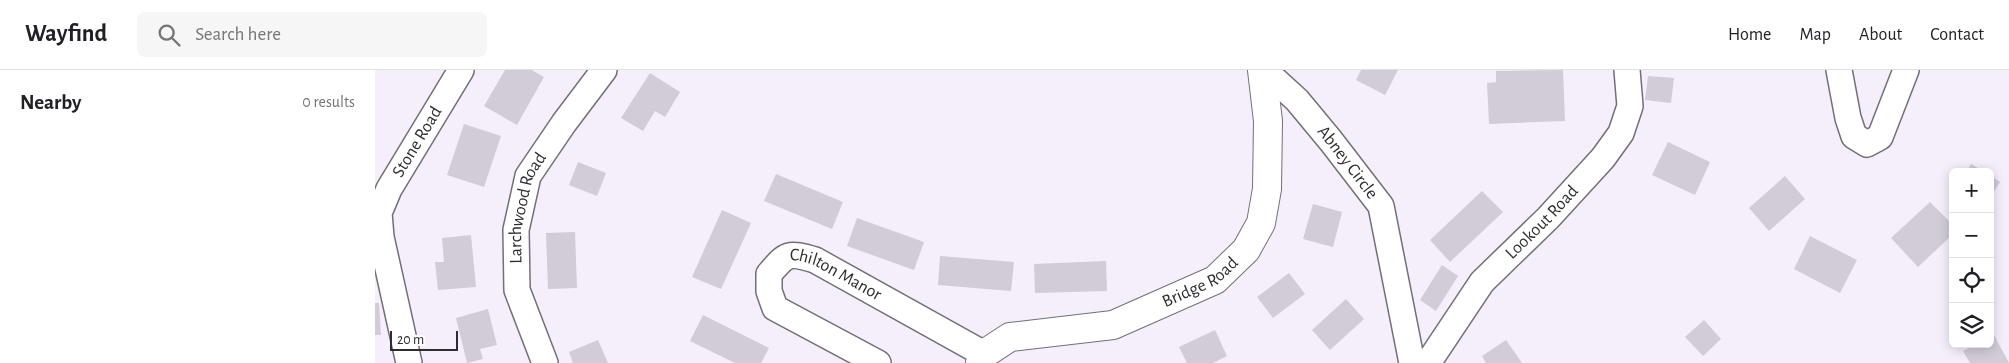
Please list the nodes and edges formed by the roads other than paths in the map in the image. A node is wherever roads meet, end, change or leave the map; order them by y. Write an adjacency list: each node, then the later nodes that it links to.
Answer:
1 (461, 70): 8 (street, Stone Road)
2 (605, 70): 9 (street, Larchwood Road)
3 (1263, 70): 7 (street, Bridge Road); 11 (street, Abney Circle)
4 (1627, 70): 12 (street, Lookout Road)
5 (1839, 70): 6 (street)
6 (1906, 70)
7 (982, 359): 10 (street, Chilton Manor)
8 (409, 363)
9 (545, 363)
10 (878, 363)
11 (1412, 363)
12 (1428, 363)

